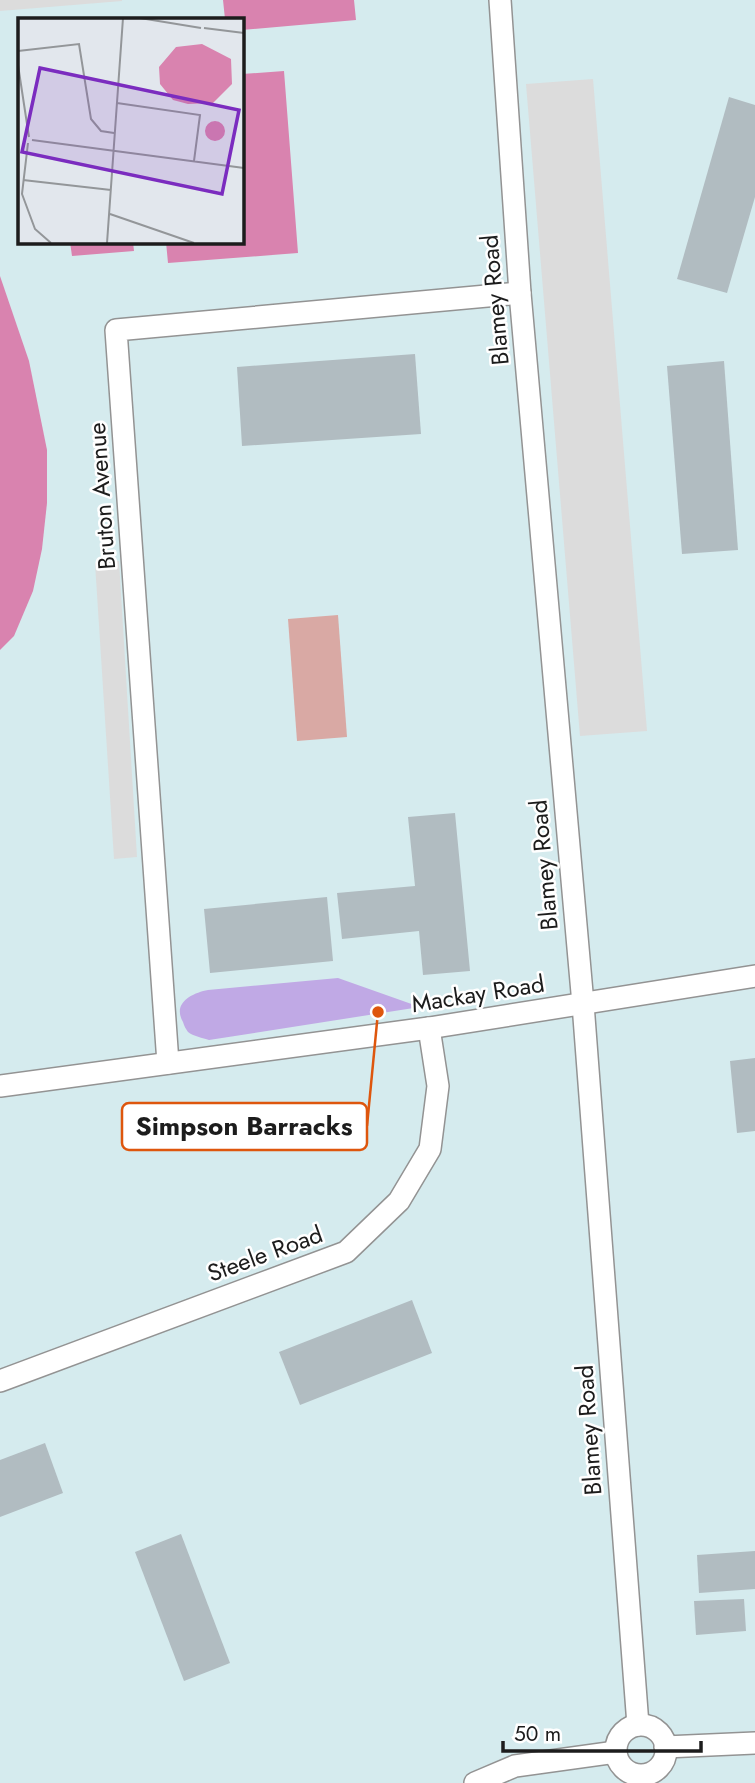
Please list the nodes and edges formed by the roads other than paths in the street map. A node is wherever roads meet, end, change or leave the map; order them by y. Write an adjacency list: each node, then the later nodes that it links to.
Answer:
1 (500, 0): 2 (street, Blamey Road)
2 (520, 293): 4 (street, Blamey Road); 6 (street, Bruton Avenue)
3 (755, 976): 4 (street, Mackay Road)
4 (583, 1004): 5 (street, Mackay Road); 9 (street, Blamey Road)
5 (429, 1028): 6 (street, Mackay Road); 8 (street, Steele Road)
6 (168, 1063): 7 (street, Mackay Road)
7 (0, 1086)
8 (0, 1381)
9 (638, 1725): 11 (street); 12 (street)
10 (755, 1742): 11 (street)
11 (665, 1747): 13 (street)
12 (616, 1752): 13 (street); 14 (street)
13 (643, 1779)
14 (475, 1783)

